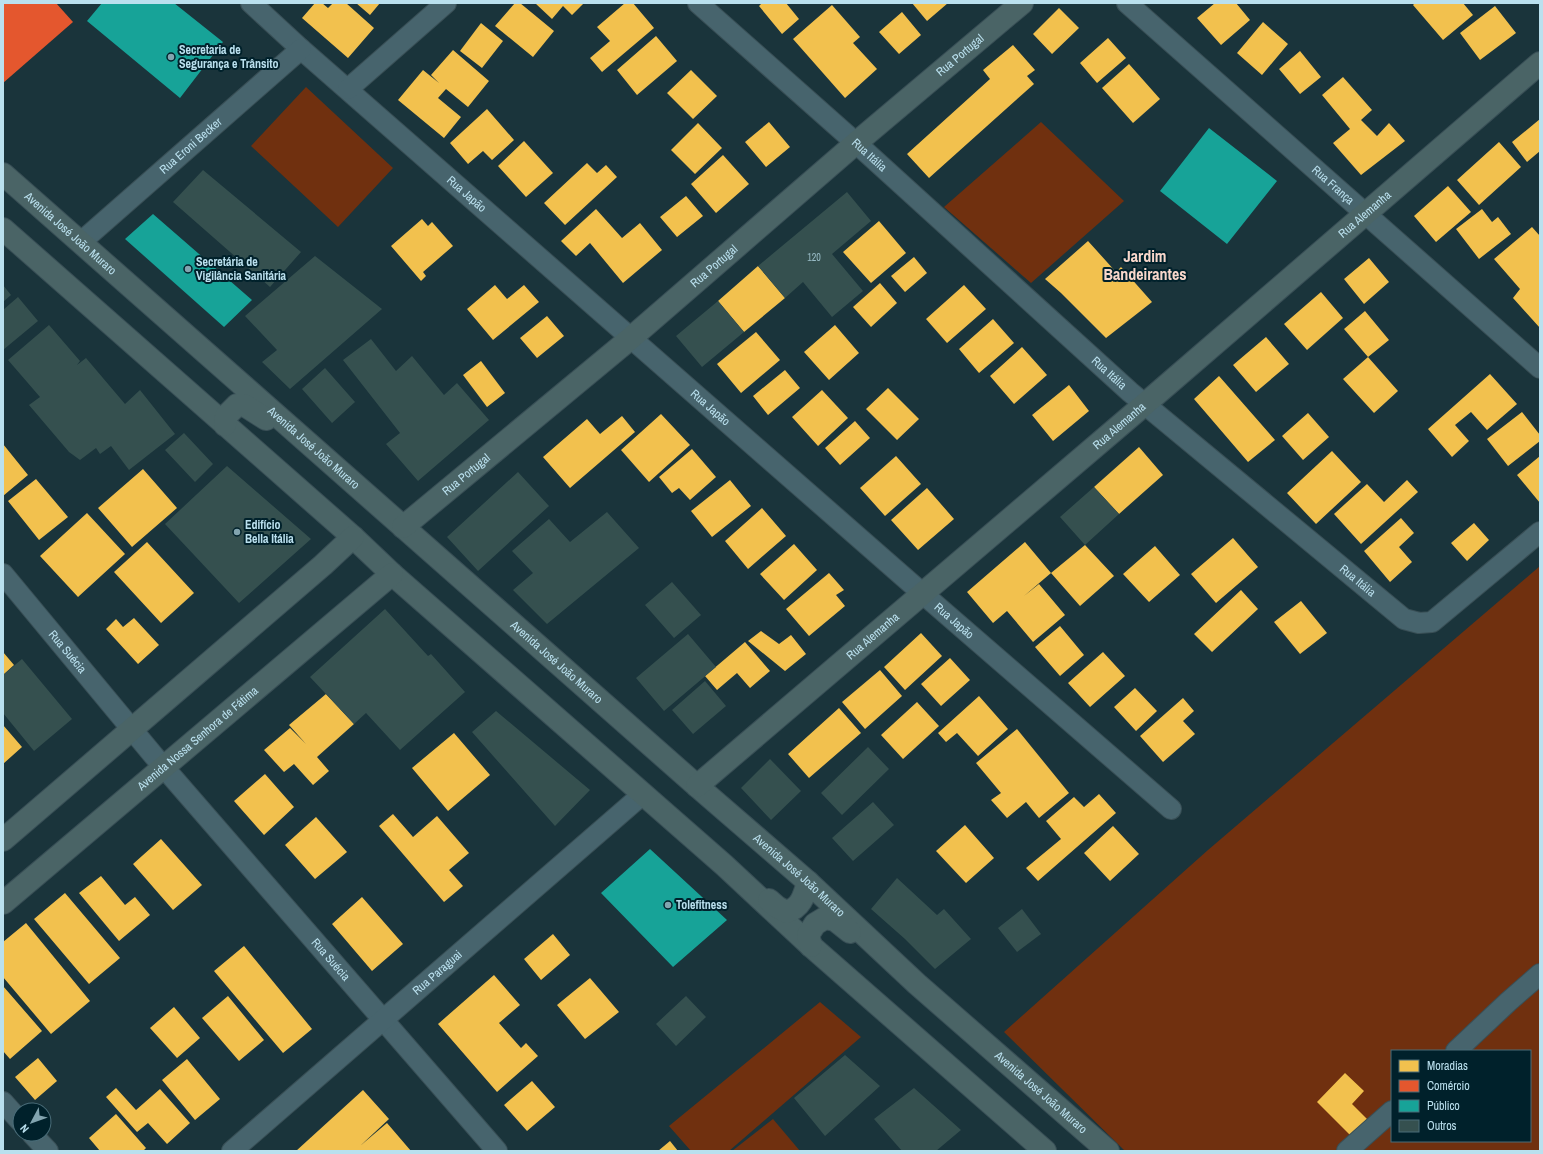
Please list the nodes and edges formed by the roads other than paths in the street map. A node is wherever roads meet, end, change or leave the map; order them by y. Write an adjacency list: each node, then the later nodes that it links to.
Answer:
1 (251, 3): 6 (street, Rua Japão)
2 (446, 3): 8 (street)
3 (698, 3): 9 (street, Rua Itália)
4 (1022, 3): 9 (main road, Rua Portugal)
5 (1127, 3): 11 (street, Rua França)
6 (301, 49): 8 (street, Rua Japão); 13 (street, Rua Eroni Becker)
7 (1540, 63): 11 (main road, Rua Alemanha)
8 (348, 89): 14 (street, Rua Japão)
9 (856, 143): 14 (main road, Rua Portugal); 16 (street, Rua Itália)
10 (3, 174): 13 (main road, Avenida José João Muraro)
11 (1366, 214): 15 (street, Rua França); 16 (main road, Rua Alemanha)
12 (3, 229): 17 (main road)
13 (80, 242): 18 (main road, Avenida José João Muraro)
14 (631, 338): 19 (main road, Rua Portugal); 24 (street, Rua Japão)
15 (1540, 368)
16 (1145, 404): 20 (street, Rua Itália); 24 (main road, Rua Alemanha)
17 (225, 425): 18 (main road); 21 (main road)
18 (372, 500): 19 (main road, Avenida José João Muraro)
19 (403, 527): 27 (main road, Avenida José João Muraro)
20 (1540, 532)
21 (352, 537): 23 (main road); 25 (main road)
22 (3, 574): 25 (street, Rua Suécia)
23 (392, 574): 26 (main road, Avenida Nossa Senhora de Fátima); 28 (main road)
24 (922, 593): 27 (main road, Rua Alemanha); 29 (street, Rua Japão)
25 (132, 730): 26 (street, Rua Suécia); 30 (main road)
26 (164, 768): 33 (main road, Avenida Nossa Senhora de Fátima); 37 (street, Rua Suécia)
27 (697, 786): 32 (main road, Avenida José João Muraro)
28 (643, 794): 31 (main road); 37 (street, Rua Paraguai)
29 (1171, 809)
30 (3, 840)
31 (724, 865): 32 (main road); 34 (main road)
32 (808, 882): 36 (main road, Avenida José João Muraro)
33 (3, 903)
34 (811, 946): 36 (main road); 46 (main road)
35 (1540, 974): 38 (street)
36 (917, 984): 47 (main road, Avenida José João Muraro)
37 (382, 1020): 44 (street, Rua Paraguai); 45 (street, Rua Suécia)
38 (1457, 1050)
39 (3, 1102): 40 (street)
40 (12, 1112)
41 (1391, 1112): 48 (street)
42 (40, 1142): 43 (street)
43 (48, 1151)
44 (232, 1151)
45 (497, 1151)
46 (1044, 1151)
47 (1108, 1151)
48 (1347, 1151)

